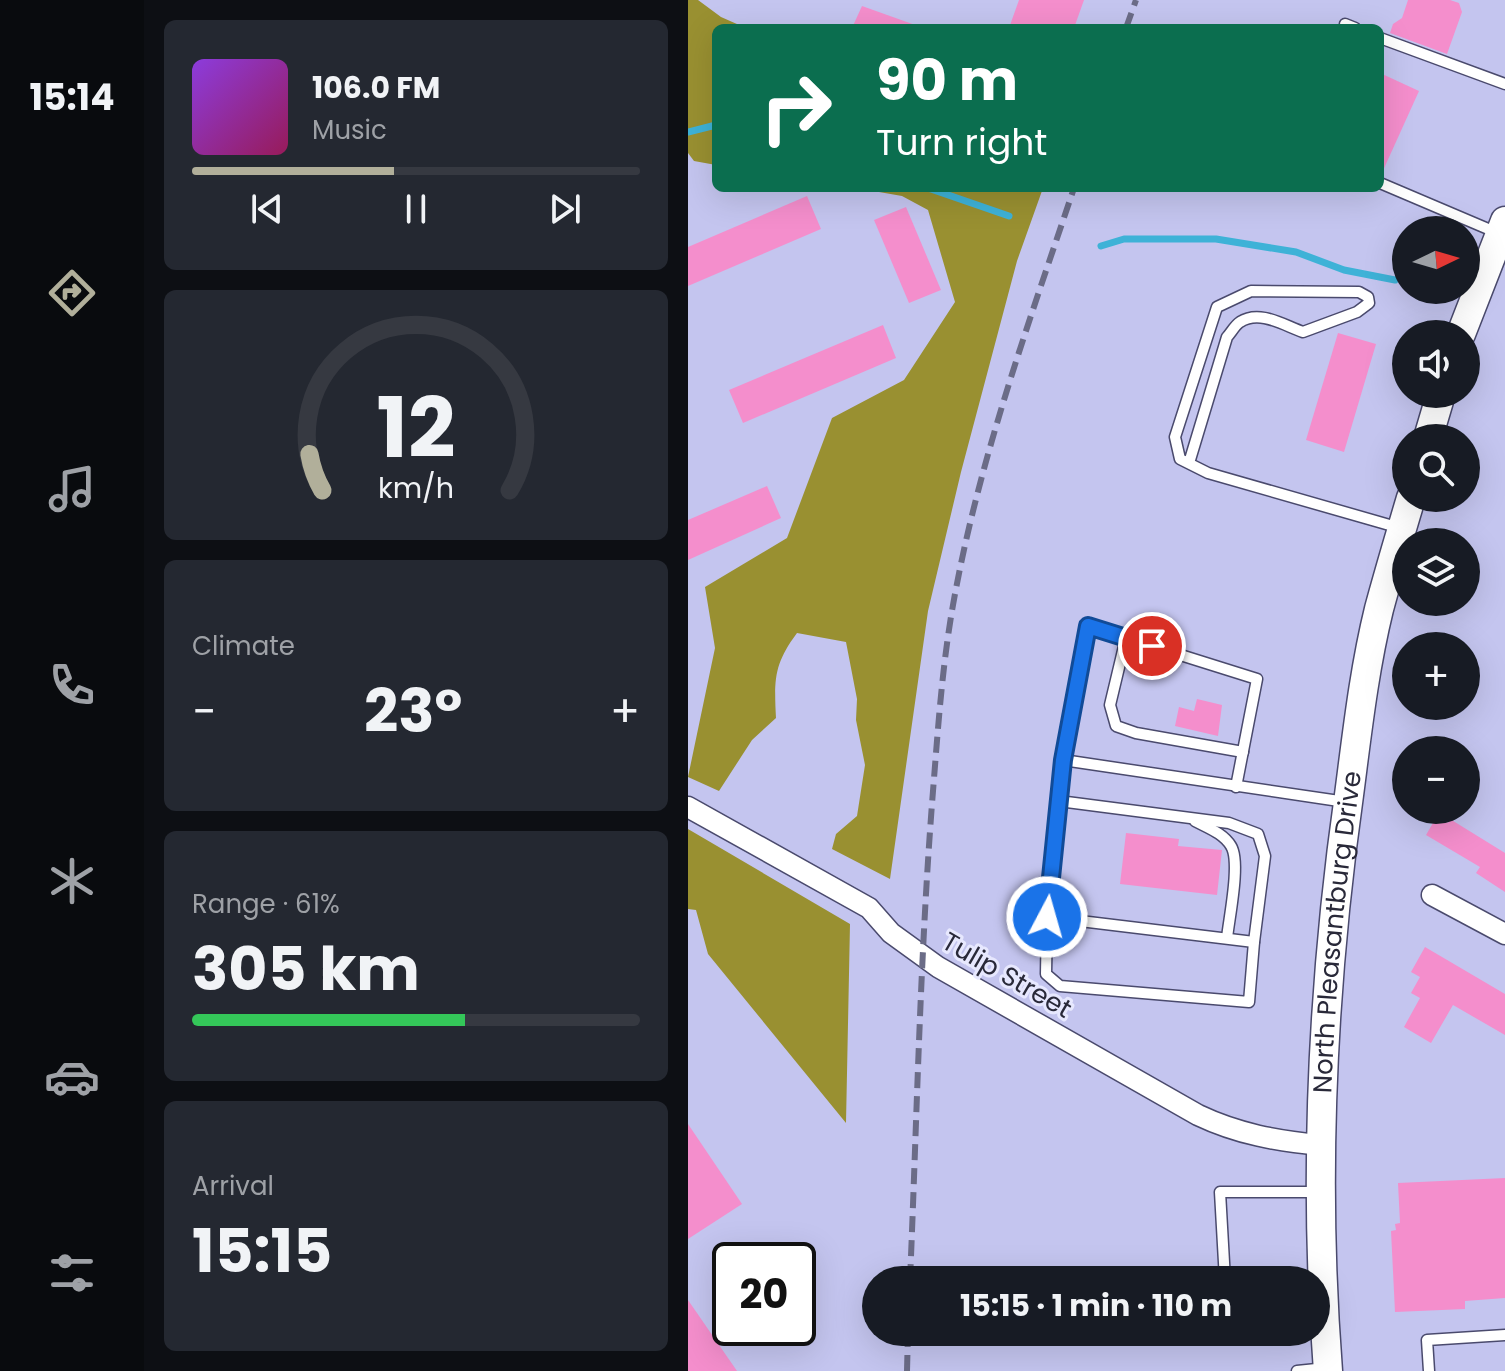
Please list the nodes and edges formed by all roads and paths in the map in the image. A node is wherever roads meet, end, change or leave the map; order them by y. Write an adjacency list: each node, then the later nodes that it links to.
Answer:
1 (1384, 39): 2 (lane)
2 (1505, 84)
3 (1384, 185): 4 (lane)
4 (1503, 231): 5 (main road)
5 (1467, 320)
6 (1189, 463): 6 (lane); 8 (lane)
7 (1407, 512): 8 (main road, North Pleasantburg Drive)
8 (1402, 528)
9 (1392, 564): 15 (main road, North Pleasantburg Drive)
10 (1126, 638): 11 (lane); 11 (lane); 12 (lane)
11 (1243, 752): 13 (lane)
12 (1063, 760): 13 (lane); 14 (lane)
13 (1236, 787): 15 (lane)
14 (1059, 801): 17 (lane); 19 (lane)
15 (1348, 802): 23 (main road, North Pleasantburg Drive)
16 (688, 807): 23 (street, Tulip Street)
17 (1189, 818): 21 (lane); 22 (lane)
18 (1432, 895): 20 (street)
19 (1047, 917): 21 (lane); 22 (lane)
20 (1505, 934)
21 (1227, 938): 22 (lane)
22 (1254, 942)
23 (1321, 1145): 24 (main road, North Pleasantburg Drive)
24 (1321, 1192): 25 (lane); 26 (main road, North Pleasantburg Drive)
25 (1224, 1266)
26 (1320, 1266)
27 (1505, 1335): 31 (lane)
28 (1325, 1346): 29 (main road, North Pleasantburg Drive)
29 (1328, 1370): 30 (lane)
30 (1297, 1371)
31 (1429, 1371)

